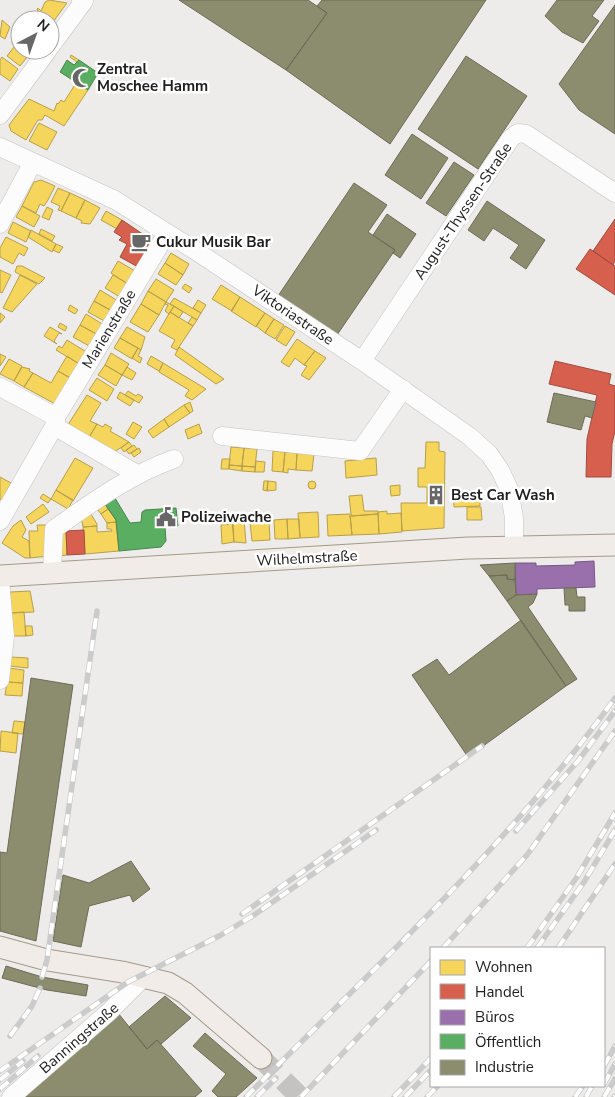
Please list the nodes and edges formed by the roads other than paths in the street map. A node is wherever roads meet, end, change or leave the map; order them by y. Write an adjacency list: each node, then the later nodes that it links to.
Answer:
1 (83, 1): 2 (street)
2 (60, 33)
3 (41, 60): 4 (street)
4 (0, 115)
5 (0, 147): 6 (street, Viktoriastraße)
6 (33, 162): 8 (street); 9 (street, Viktoriastraße)
7 (615, 193): 10 (street, August-Thyssen-Straße)
8 (0, 224)
9 (167, 234): 10 (street, Viktoriastraße); 13 (street, Marienstraße)
10 (362, 361): 12 (street, Viktoriastraße)
11 (0, 387): 13 (street)
12 (404, 389): 14 (street); 19 (street, Viktoriastraße)
13 (55, 422): 16 (street); 17 (street, Marienstraße)
14 (222, 436)
15 (174, 459): 16 (street)
16 (138, 474): 20 (street)
17 (0, 521)
18 (615, 545): 19 (main road, Wilhelmstraße)
19 (514, 547): 20 (main road, Wilhelmstraße)
20 (52, 572): 21 (main road, Wilhelmstraße)
21 (0, 576)
22 (0, 580): 23 (street)
23 (0, 680)
24 (0, 947): 25 (main road)
25 (145, 976): 26 (main road); 27 (street, Banningstraße)
26 (260, 1058)
27 (11, 1097)

